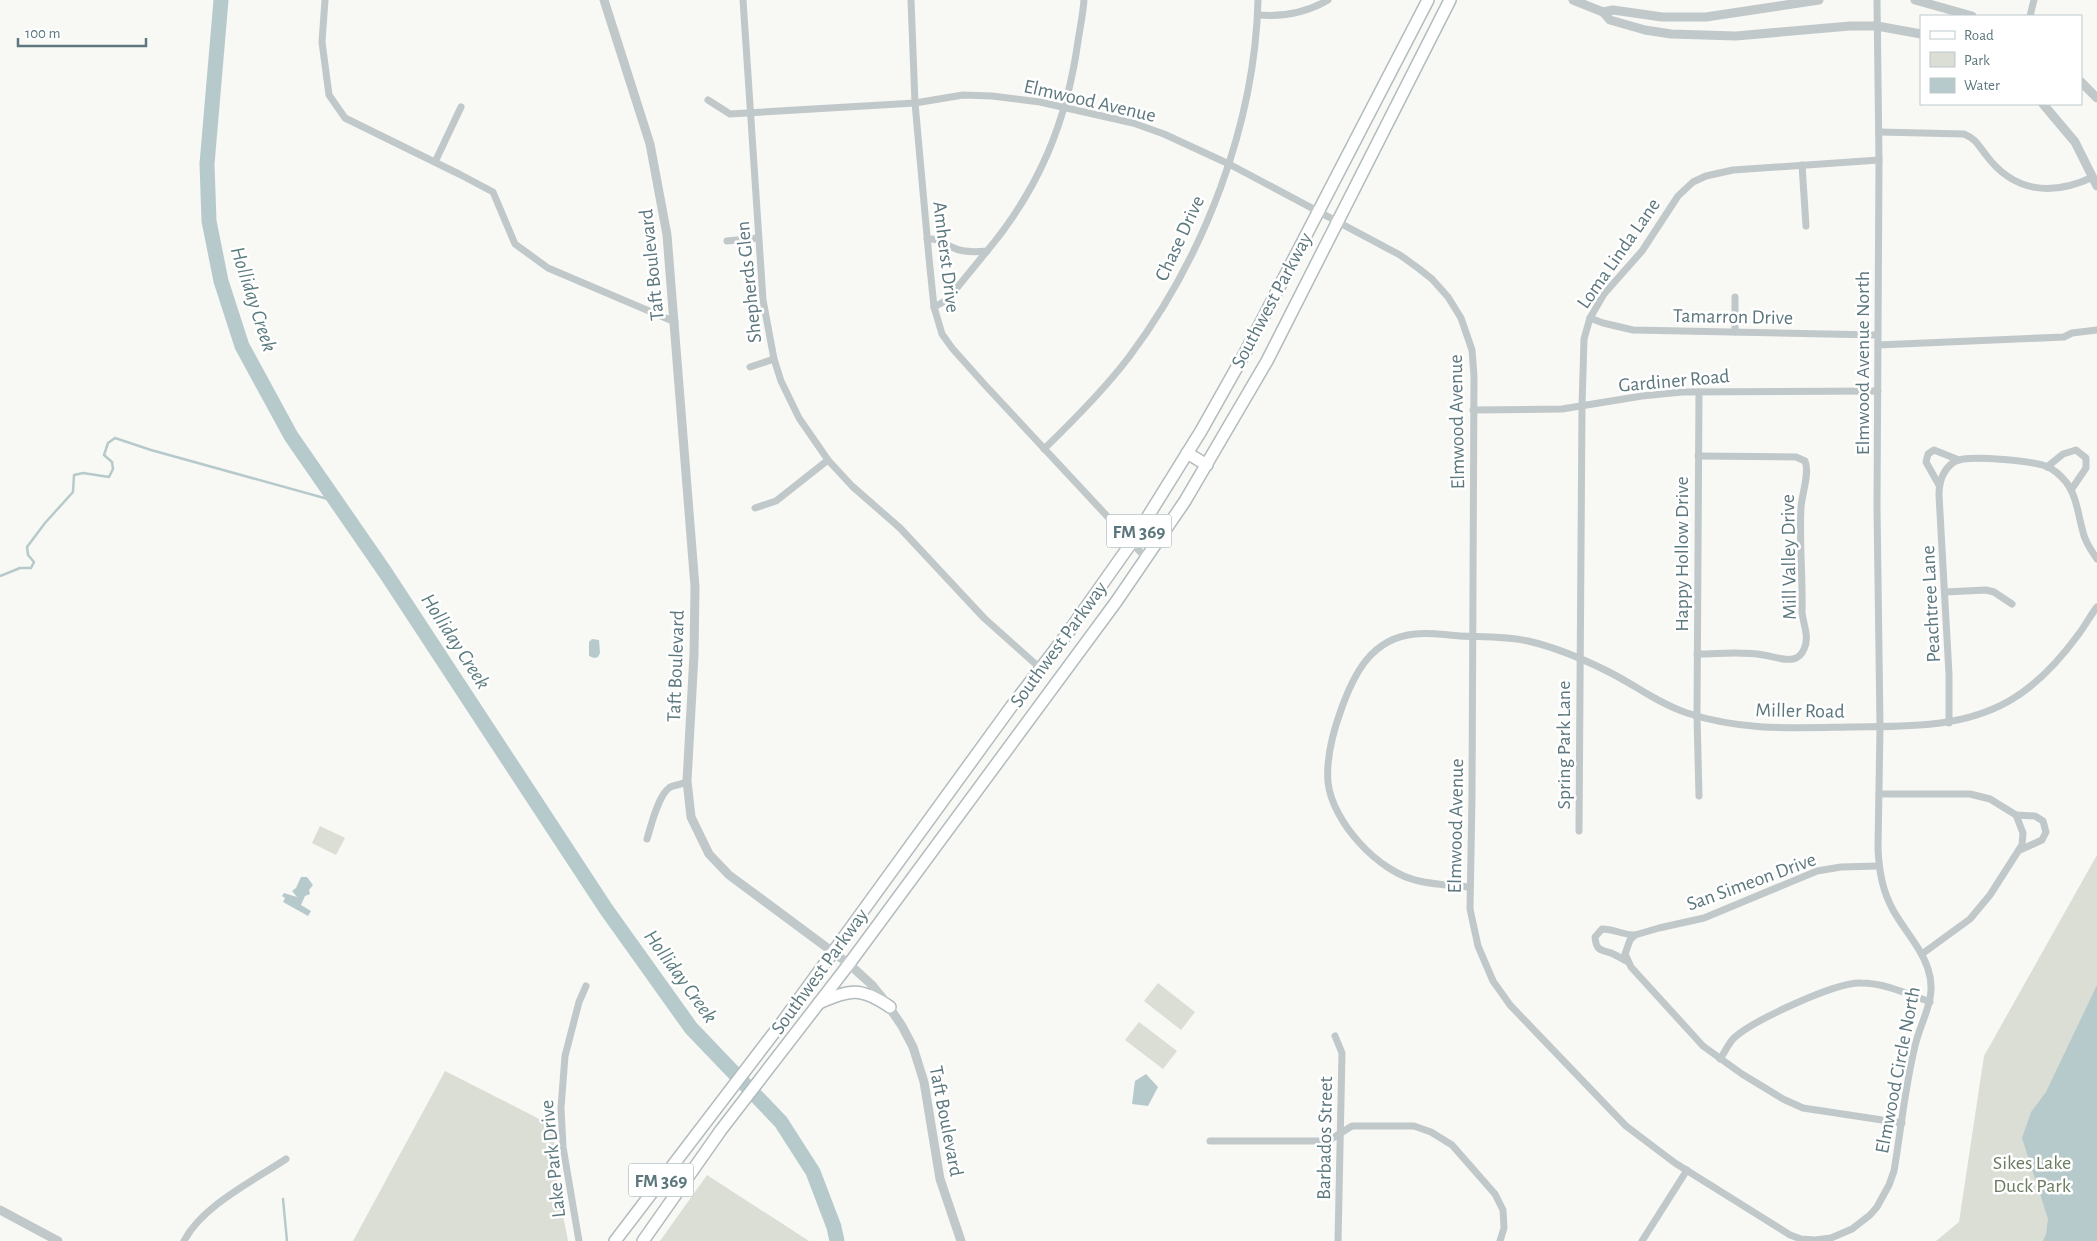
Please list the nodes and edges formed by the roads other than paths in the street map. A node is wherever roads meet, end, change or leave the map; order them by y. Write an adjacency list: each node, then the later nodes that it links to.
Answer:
1 (325, 0): 31 (street)
2 (604, 0): 46 (street, Taft Boulevard)
3 (743, 0): 28 (street, Shepherds Glen)
4 (910, 0): 24 (street, Amherst Drive)
5 (1084, 0): 27 (street)
6 (1258, 0): 16 (street, Chase Drive)
7 (1328, 0): 16 (street)
8 (1428, 0): 36 (main road, Southwest Parkway / FM 369)
9 (1450, 0): 37 (main road, Southwest Parkway / FM 369)
10 (1573, 0): 15 (street)
11 (1819, 0): 15 (street)
12 (1877, 0): 19 (street, Elmwood Avenue North)
13 (1915, 0): 17 (street)
14 (2034, 0): 18 (street)
15 (1603, 12): 19 (street)
16 (1258, 15): 32 (street, Chase Drive)
17 (1968, 15)
18 (2030, 15)
19 (1877, 26): 20 (street); 29 (street, Elmwood Avenue North)
20 (1920, 34)
21 (2082, 83): 22 (street)
22 (2097, 98)
23 (708, 100): 28 (street, Elmwood Avenue)
24 (916, 103): 27 (street, Elmwood Avenue); 28 (street, Elmwood Avenue); 40 (street, Amherst Drive)
25 (2043, 105): 34 (street)
26 (461, 107): 31 (street)
27 (1064, 108): 32 (street, Elmwood Avenue); 42 (street)
28 (750, 113): 39 (street, Shepherds Glen)
29 (1879, 132): 30 (street, Elmwood Avenue North); 34 (street)
30 (1879, 160): 33 (street, Loma Linda Lane); 49 (street, Elmwood Avenue North)
31 (435, 162): 46 (street)
32 (1229, 164): 36 (street, Elmwood Avenue); 57 (street, Chase Drive)
33 (1802, 165): 38 (street); 45 (street, Loma Linda Lane)
34 (2093, 177): 35 (street)
35 (2097, 186)
36 (1318, 212): 37 (street, Elmwood Avenue); 58 (main road, Southwest Parkway / FM 369)
37 (1338, 222): 56 (street, Elmwood Avenue); 62 (main road, Southwest Parkway / FM 369)
38 (1806, 226)
39 (758, 238): 41 (street); 51 (street, Shepherds Glen)
40 (927, 239): 42 (street); 44 (street, Amherst Drive)
41 (727, 242)
42 (988, 251): 44 (street)
43 (1735, 297): 48 (street)
44 (934, 307): 57 (street, Amherst Drive)
45 (1590, 318): 48 (street, Tamarron Drive); 55 (street, Loma Linda Lane)
46 (675, 322): 80 (street, Taft Boulevard)
47 (2097, 330): 50 (street)
48 (1735, 332): 49 (street, Tamarron Drive)
49 (1877, 335): 50 (street, Elmwood Avenue North)
50 (1878, 345): 53 (street, Elmwood Avenue North)
51 (774, 359): 52 (street); 60 (street, Shepherds Glen)
52 (750, 367)
53 (1878, 391): 54 (street, Gardiner Road); 79 (street, Elmwood Avenue North)
54 (1699, 392): 55 (street, Gardiner Road); 59 (street, Happy Hollow Drive)
55 (1582, 406): 56 (street, Gardiner Road); 75 (street, Loma Linda Lane)
56 (1474, 410): 73 (street, Elmwood Avenue)
57 (1044, 449): 67 (street, Amherst Drive)
58 (1187, 453): 62 (main road); 67 (main road, Southwest Parkway / FM 369)
59 (1698, 456): 74 (street, Happy Hollow Drive); 74 (street, Mill Valley Drive)
60 (828, 460): 66 (street); 76 (street, Shepherds Glen)
61 (1959, 460): 63 (street, Peachtree Lane); 64 (street); 64 (street, Peachtree Lane)
62 (1207, 464): 68 (main road, Southwest Parkway / FM 369)
63 (2047, 467): 65 (street, Peachtree Lane); 65 (street)
64 (1940, 485): 70 (street, Peachtree Lane)
65 (2071, 490): 69 (street, Peachtree Lane)
66 (755, 508)
67 (1132, 542): 68 (street, Amherst Drive); 76 (main road, Southwest Parkway / FM 369)
68 (1147, 559): 86 (main road, Southwest Parkway / FM 369)
69 (2097, 559)
70 (1945, 592): 71 (street); 78 (street, Peachtree Lane)
71 (2012, 604)
72 (2097, 607): 78 (street, Miller Road)
73 (1474, 636): 75 (street, Miller Road); 90 (street, Elmwood Avenue); 90 (street, Miller Road)
74 (1697, 654): 77 (street, Happy Hollow Drive)
75 (1580, 659): 77 (street, Miller Road); 85 (street, Spring Park Lane)
76 (1040, 668): 84 (main road, Southwest Parkway / FM 369)
77 (1697, 716): 79 (street, Miller Road); 82 (street, Happy Hollow Drive)
78 (1949, 723): 79 (street, Miller Road)
79 (1880, 727): 81 (street, Elmwood Circle North)
80 (686, 781): 87 (street); 92 (street, Taft Boulevard)
81 (1879, 794): 83 (street); 89 (street, Elmwood Circle North)
82 (1699, 796)
83 (2016, 815): 88 (street); 88 (street)
84 (926, 824): 86 (main road); 92 (main road, Southwest Parkway / FM 369)
85 (1579, 831)
86 (945, 834): 95 (main road, Southwest Parkway / FM 369)
87 (647, 839)
88 (2020, 850): 93 (street)
89 (1879, 866): 91 (street, San Simeon Drive); 93 (street, Elmwood Circle North)
90 (1470, 887): 106 (street, Elmwood Avenue)
91 (1636, 936): 94 (street); 94 (street)
92 (831, 952): 95 (street, Taft Boulevard); 111 (main road, Southwest Parkway / FM 369)
93 (1922, 954): 97 (street, Elmwood Circle North)
94 (1626, 961): 101 (street)
95 (849, 964): 98 (main road, Southwest Parkway / FM 369); 99 (street, Taft Boulevard)
96 (586, 986): 110 (street, Lake Park Drive)
97 (1930, 1002): 101 (street); 102 (street, Elmwood Circle North)
98 (818, 1003): 99 (main road); 112 (main road, Southwest Parkway / FM 369)
99 (890, 1007): 113 (street, Taft Boulevard)
100 (1335, 1036): 103 (street, Barbados Street)
101 (1720, 1059): 102 (street)
102 (1902, 1123): 106 (street, Elmwood Circle North)
103 (1341, 1131): 104 (street); 114 (street, Barbados Street); 115 (street)
104 (1210, 1141)
105 (286, 1159): 109 (street)
106 (1687, 1170): 116 (street)
107 (0, 1210): 108 (street)
108 (58, 1241)
109 (184, 1241)
110 (579, 1241)
111 (615, 1241)
112 (643, 1241)
113 (961, 1241)
114 (1338, 1241)
115 (1500, 1241)
116 (1642, 1241)

